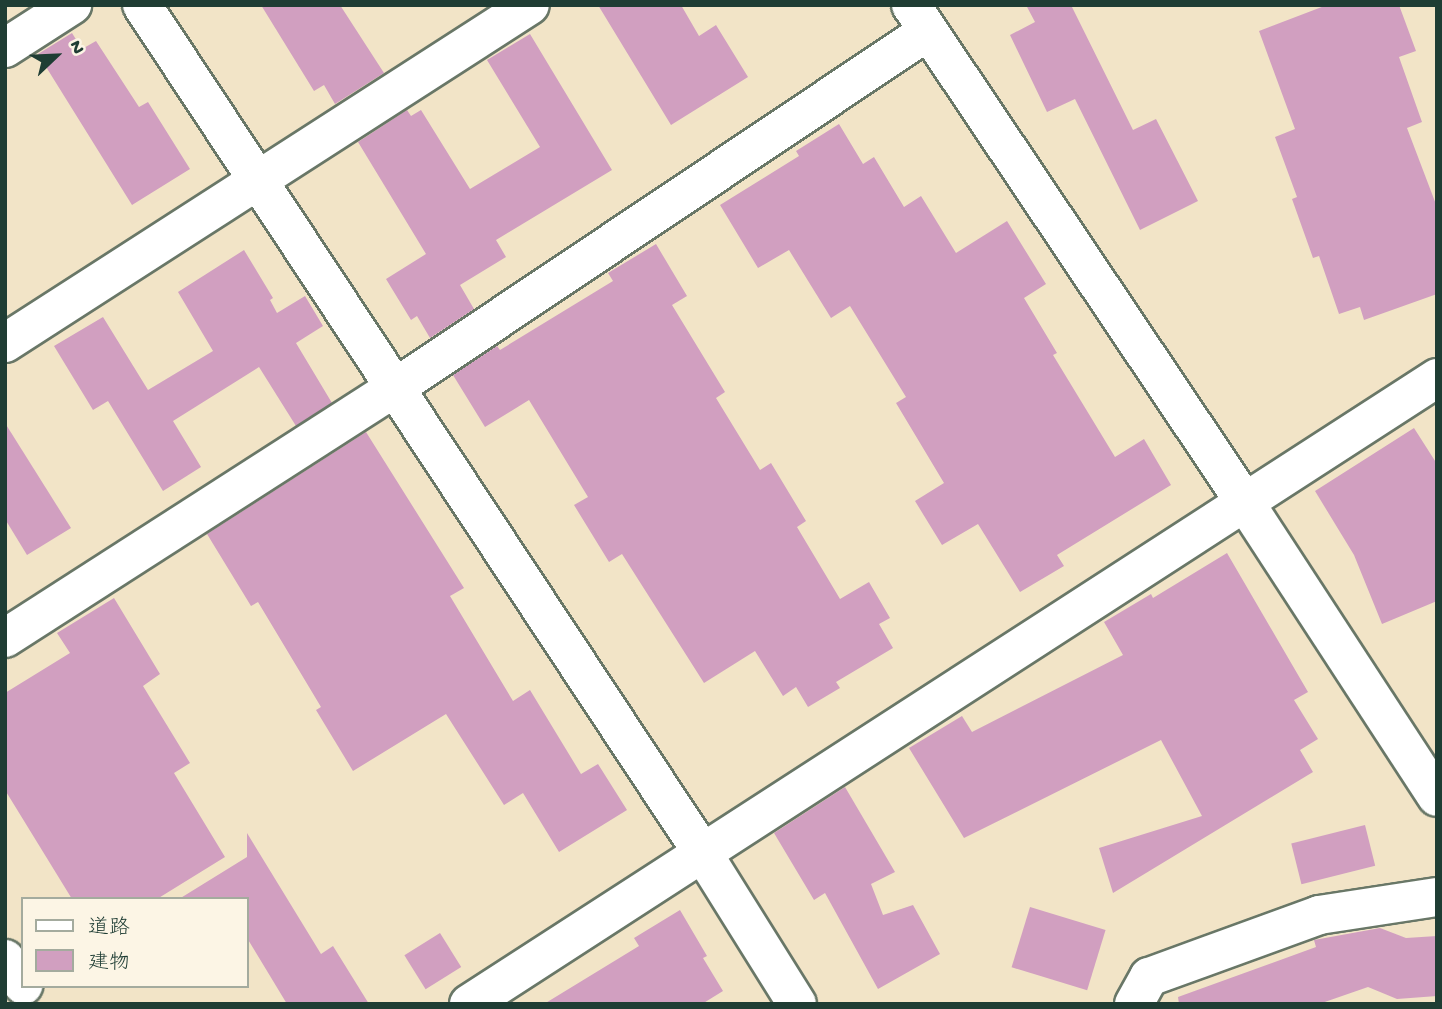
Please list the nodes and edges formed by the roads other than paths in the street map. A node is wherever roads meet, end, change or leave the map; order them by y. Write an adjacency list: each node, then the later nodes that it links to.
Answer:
1 (72, 5): 5 (street)
2 (142, 5): 6 (street)
3 (530, 5): 6 (street)
4 (920, 18): 9 (street); 10 (street)
5 (5, 48)
6 (258, 180): 7 (street); 9 (street)
7 (5, 343)
8 (1437, 378): 10 (street)
9 (395, 388): 11 (street); 13 (street)
10 (1244, 502): 12 (street); 13 (street)
11 (5, 638)
12 (1437, 797)
13 (702, 852): 19 (street); 20 (street)
14 (1437, 897): 21 (street)
15 (5, 959): 16 (street)
16 (21, 983)
17 (24, 988): 18 (street)
18 (35, 1004)
19 (469, 1004)
20 (797, 1004)
21 (1133, 1004)

